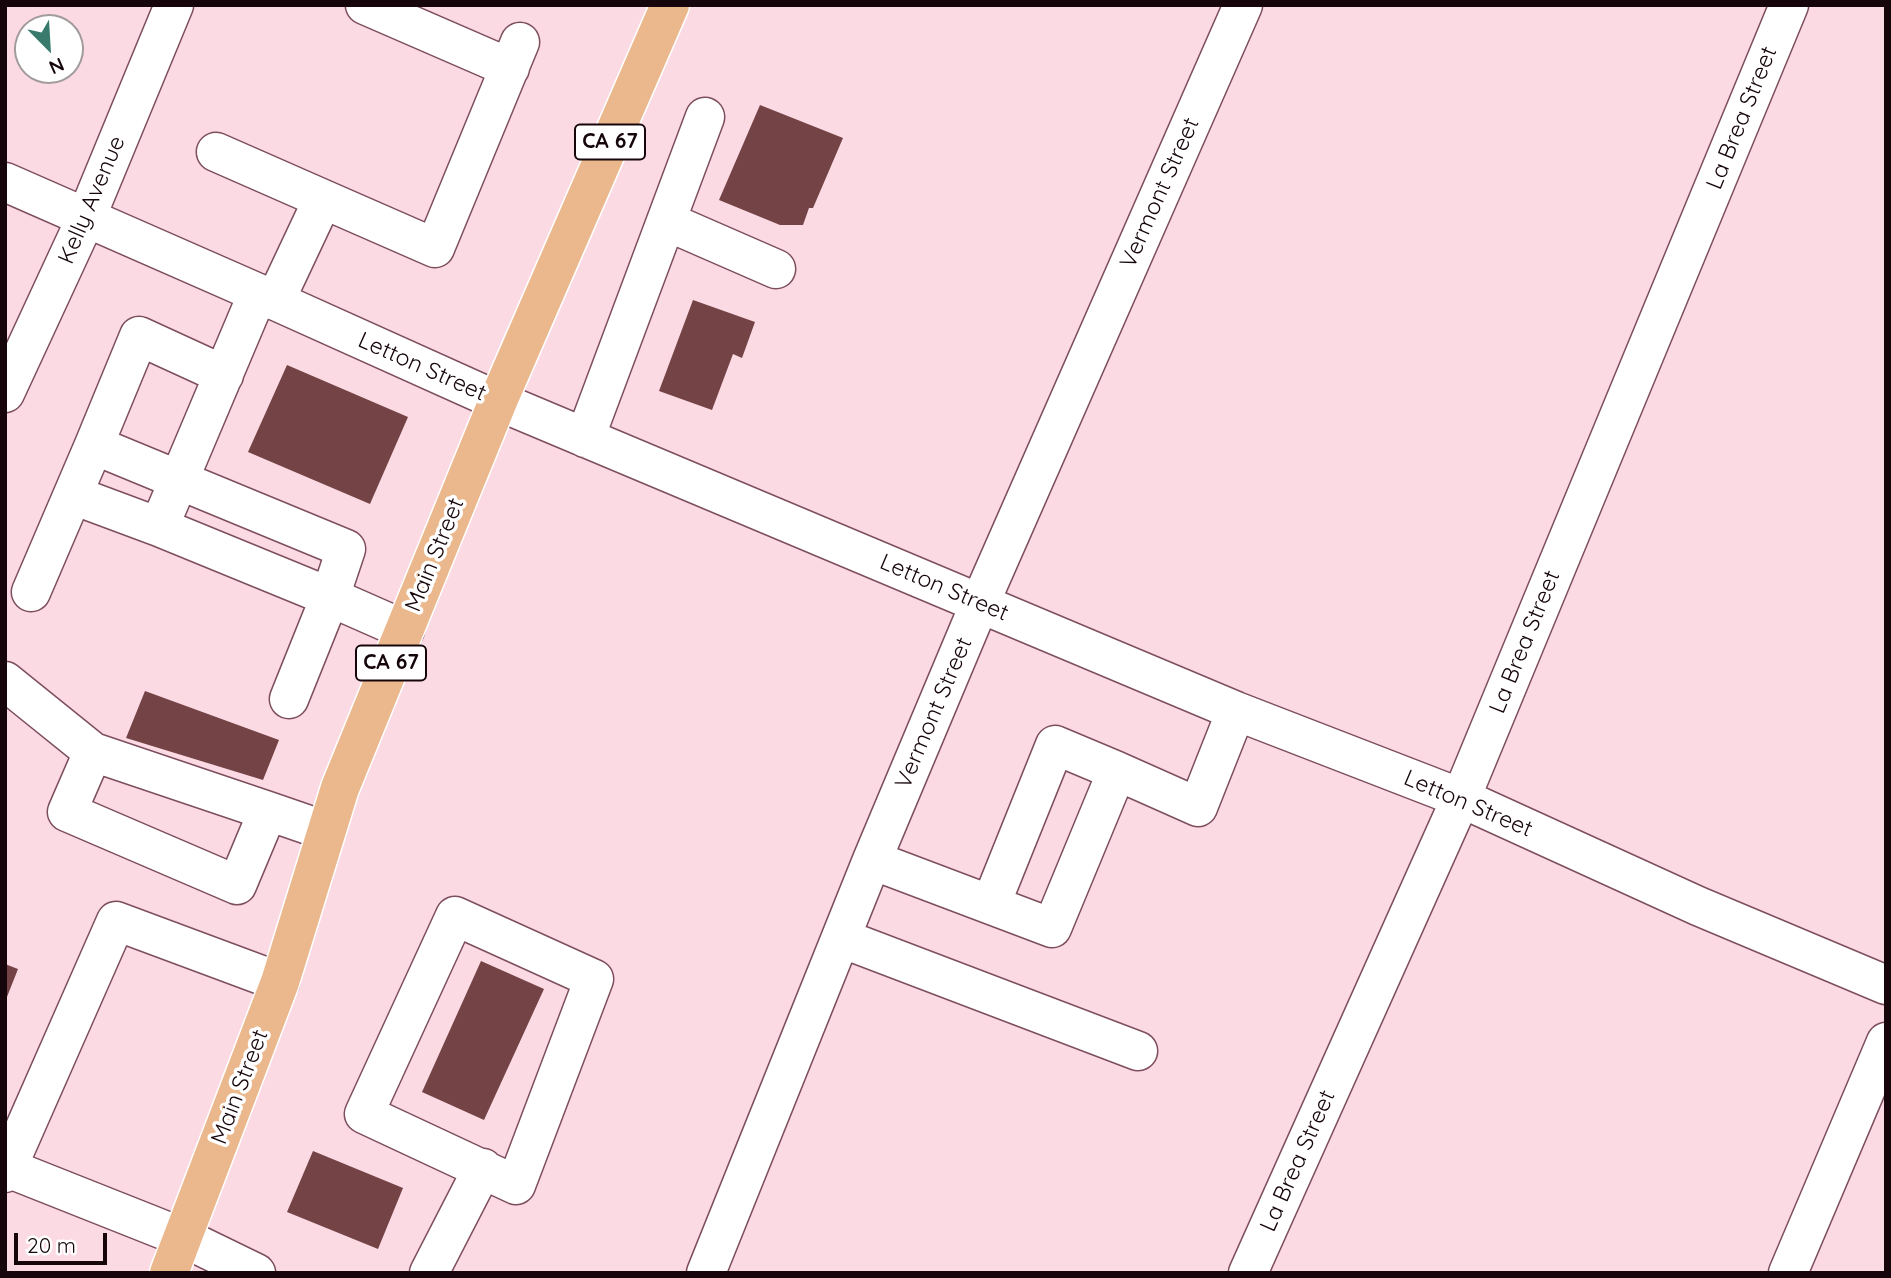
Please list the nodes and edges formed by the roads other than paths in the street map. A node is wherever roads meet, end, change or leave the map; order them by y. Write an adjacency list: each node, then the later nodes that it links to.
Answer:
1 (174, 5): 10 (street, Kelly Avenue)
2 (365, 5): 9 (street)
3 (670, 5): 16 (main road, Main Street / CA 67)
4 (1243, 5): 24 (street, Vermont Street)
5 (1789, 5): 31 (street, La Brea Street)
6 (705, 117): 11 (street)
7 (216, 152): 9 (street)
8 (5, 182): 10 (street, Letton Street)
9 (323, 200): 13 (street)
10 (86, 218): 13 (street, Letton Street); 15 (street, Kelly Avenue)
11 (666, 221): 12 (street); 17 (street)
12 (775, 269)
13 (266, 297): 14 (street); 16 (street, Letton Street)
14 (224, 375): 18 (street); 19 (street)
15 (5, 393)
16 (498, 401): 17 (street, Letton Street); 25 (main road, Main Street / CA 67)
17 (585, 438): 24 (street, Letton Street)
18 (94, 445): 19 (street); 20 (street)
19 (180, 479): 21 (street); 23 (street)
20 (73, 495): 21 (street); 22 (street)
21 (159, 527): 23 (street)
22 (31, 592)
23 (330, 597): 25 (street); 27 (street)
24 (980, 603): 28 (street, Letton Street); 34 (street, Vermont Street)
25 (405, 629): 33 (main road, Main Street / CA 67)
26 (5, 681): 29 (street)
27 (289, 699)
28 (1236, 711): 30 (street); 31 (street, Letton Street)
29 (93, 752): 32 (street); 32 (street)
30 (1117, 771): 35 (street); 35 (street)
31 (1461, 798): 38 (street, Letton Street); 48 (street, La Brea Street)
32 (268, 811): 33 (street)
33 (326, 831): 37 (main road, Main Street / CA 67)
34 (872, 859): 35 (street); 36 (street, Vermont Street)
35 (991, 904)
36 (841, 938): 40 (street); 47 (street, Vermont Street)
37 (279, 982): 42 (street); 43 (main road, Main Street / CA 67)
38 (1886, 985)
39 (1886, 1042): 49 (street)
40 (1138, 1051)
41 (483, 1168): 41 (street); 46 (street)
42 (6, 1170): 43 (street)
43 (184, 1238): 44 (main road, Main Street / CA 67); 45 (street)
44 (169, 1273)
45 (256, 1273)
46 (429, 1273)
47 (705, 1273)
48 (1248, 1273)
49 (1788, 1273)

